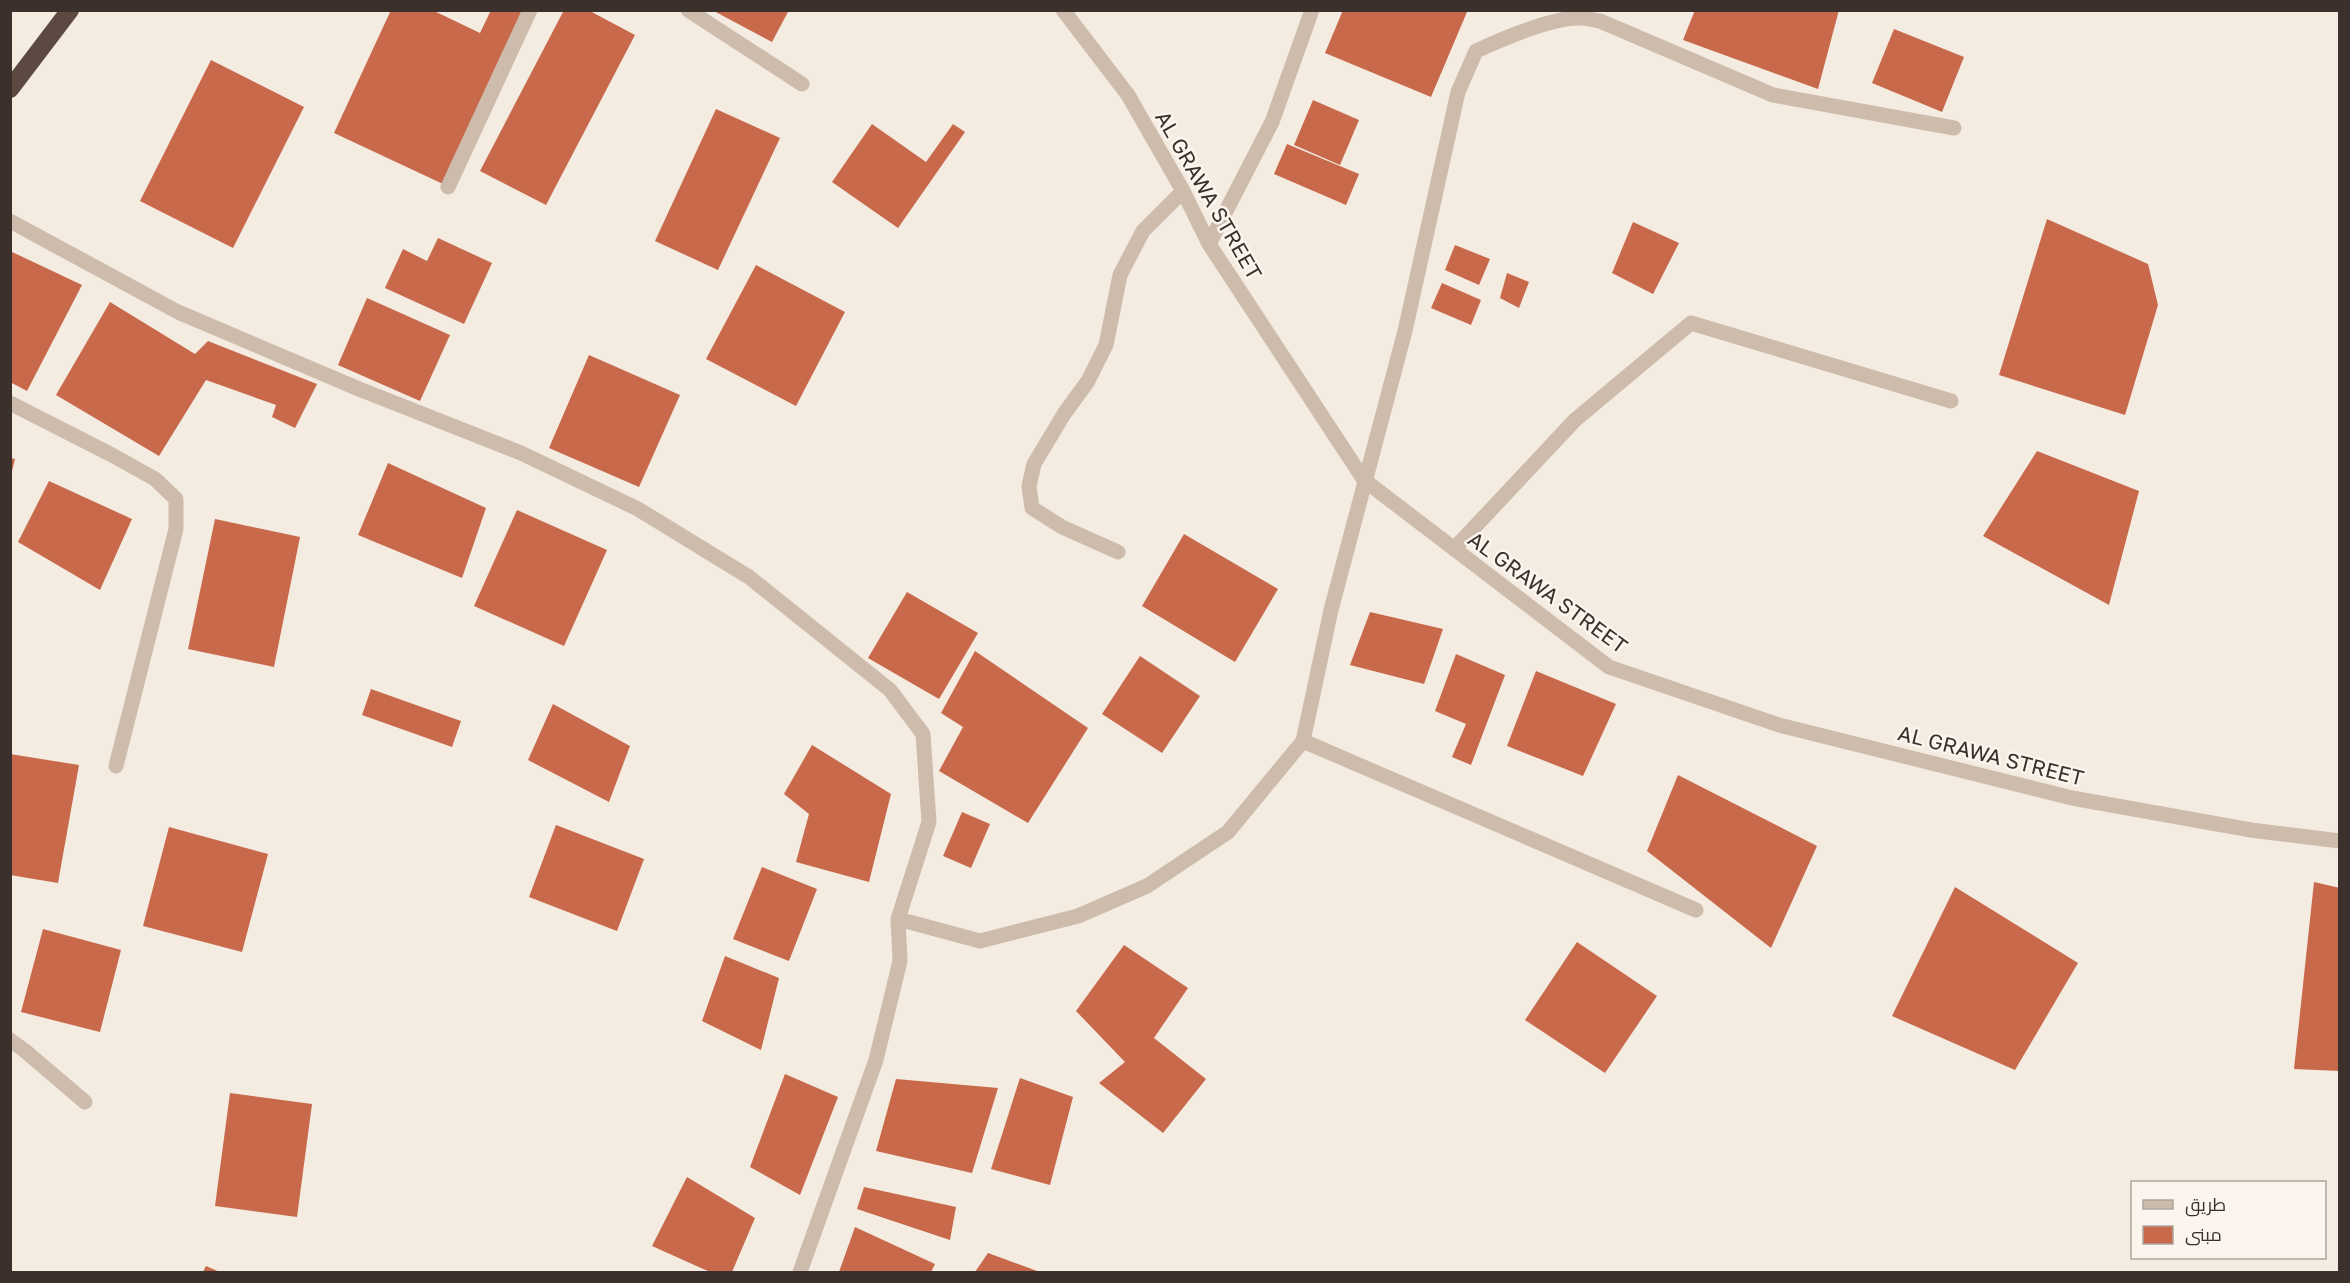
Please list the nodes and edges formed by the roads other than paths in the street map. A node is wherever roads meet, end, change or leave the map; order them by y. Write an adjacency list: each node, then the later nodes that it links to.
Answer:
1 (70, 10): 7 (highway)
2 (76, 10): 7 (highway)
3 (530, 10): 11 (street)
4 (688, 10): 8 (street)
5 (1063, 10): 12 (street, AL GRAWA STREET)
6 (1312, 10): 14 (street)
7 (48, 40): 9 (highway)
8 (802, 84)
9 (10, 89)
10 (1953, 128): 17 (street)
11 (448, 187)
12 (1183, 190): 14 (street, AL GRAWA STREET); 19 (street)
13 (10, 221): 24 (street)
14 (1209, 244): 17 (street, AL GRAWA STREET)
15 (1951, 401): 18 (street)
16 (10, 403): 21 (street)
17 (1364, 480): 18 (street, AL GRAWA STREET); 20 (street)
18 (1454, 549): 22 (street, AL GRAWA STREET)
19 (1118, 552)
20 (1303, 741): 23 (street); 24 (street)
21 (116, 766)
22 (2340, 841)
23 (1696, 910)
24 (898, 919): 27 (street)
25 (10, 1040): 26 (street)
26 (85, 1102)
27 (800, 1272)

